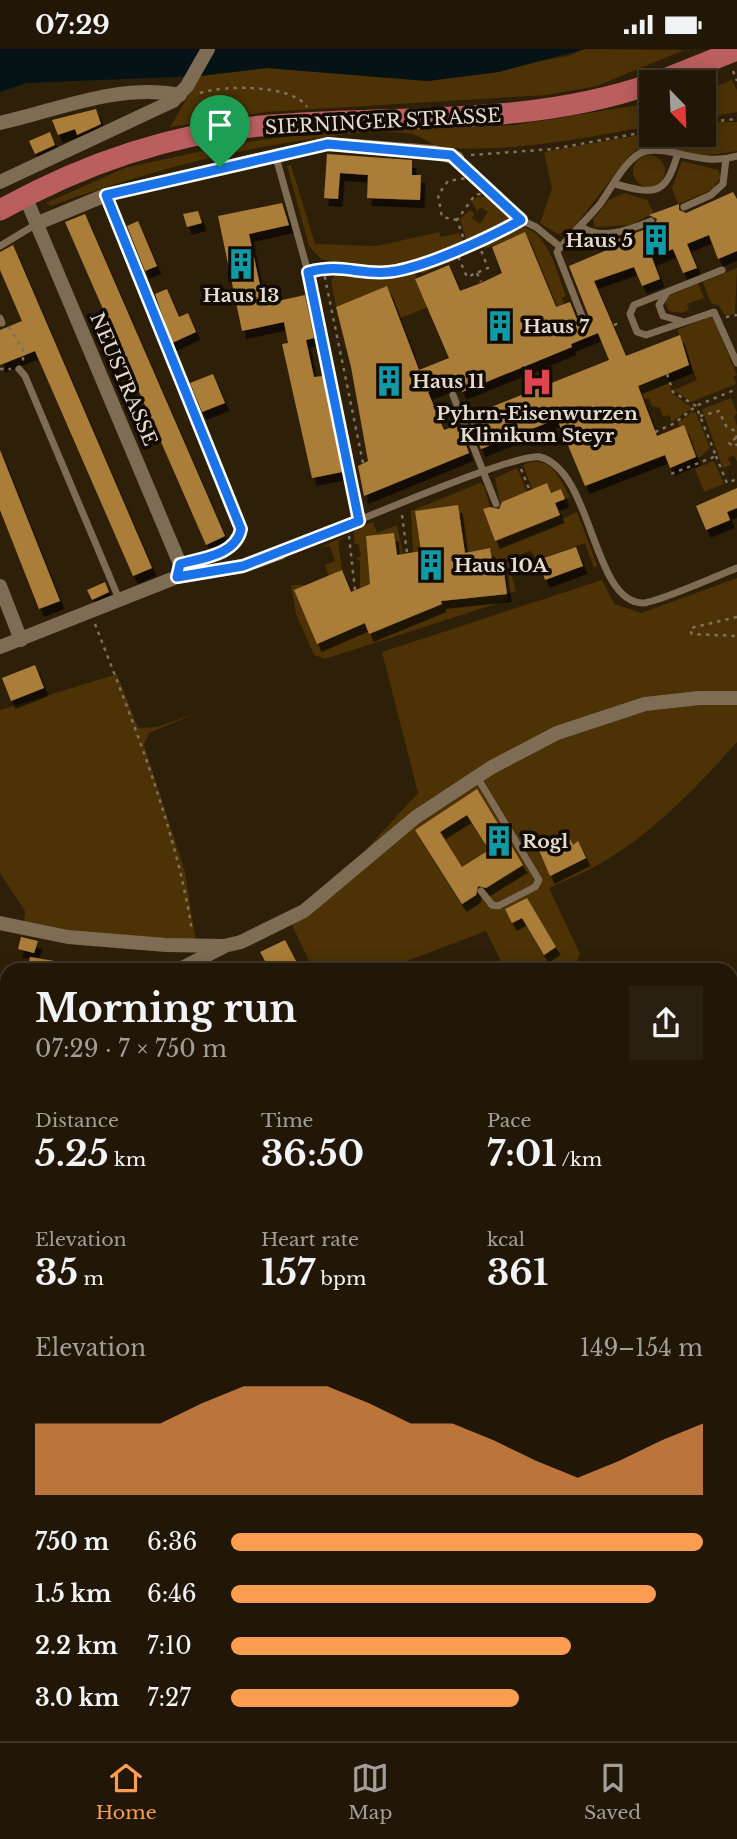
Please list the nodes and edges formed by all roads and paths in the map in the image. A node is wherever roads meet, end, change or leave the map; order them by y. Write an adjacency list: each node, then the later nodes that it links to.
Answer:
1 (208, 49): 5 (street)
2 (737, 50): 3 (main road)
3 (687, 70)
4 (639, 88): 21 (main road, SIERNINGER STRASSE)
5 (183, 91): 6 (path); 9 (street); 17 (street)
6 (307, 111)
7 (737, 119): 8 (path)
8 (716, 121)
9 (0, 123)
10 (639, 133): 14 (path)
11 (677, 156): 15 (lane); 18 (lane); 18 (lane)
12 (737, 156): 15 (lane)
13 (276, 157): 14 (street); 20 (street); 36 (lane)
14 (457, 158): 16 (path)
15 (726, 159): 22 (lane)
16 (475, 177): 19 (path); 24 (path)
17 (0, 182)
18 (615, 184): 28 (lane)
19 (490, 192): 24 (path); 25 (path)
20 (106, 195): 27 (street); 68 (lane)
21 (25, 196): 23 (main road, SIERNINGER STRASSE); 27 (street, NEUSTRASSE)
22 (684, 207)
23 (0, 210)
24 (457, 220): 30 (path)
25 (521, 220): 29 (path); 32 (lane)
26 (651, 221): 28 (lane)
27 (38, 223): 31 (lane); 68 (street, NEUSTRASSE)
28 (582, 227): 32 (lane)
29 (477, 240): 30 (path); 37 (path)
30 (466, 245): 33 (path)
31 (0, 246)
32 (559, 246): 42 (lane)
33 (455, 249): 34 (path); 37 (path)
34 (323, 268): 36 (path); 56 (path)
35 (722, 270): 39 (lane)
36 (308, 272): 63 (lane)
37 (477, 273): 38 (path)
38 (481, 282)
39 (669, 291): 44 (lane); 44 (lane)
40 (737, 316): 41 (path)
41 (725, 317)
42 (583, 319)
43 (1, 320): 46 (path)
44 (683, 321): 45 (lane)
45 (737, 363)
46 (19, 369): 71 (lane)
47 (667, 374): 50 (path)
48 (737, 389): 50 (path)
49 (453, 395): 57 (lane)
50 (696, 405): 51 (path); 52 (path)
51 (700, 416): 53 (path); 54 (path)
52 (655, 432)
53 (737, 441)
54 (716, 456): 58 (path); 59 (path)
55 (517, 460): 57 (lane); 60 (path); 67 (lane)
56 (363, 463)
57 (483, 471): 61 (lane); 62 (lane)
58 (671, 474)
59 (737, 479)
60 (530, 491)
61 (496, 504)
62 (400, 505): 63 (lane); 66 (path)
63 (359, 521): 64 (lane)
64 (348, 526): 65 (lane); 70 (path)
65 (281, 553): 68 (street)
66 (407, 553)
67 (737, 568)
68 (178, 570): 71 (street)
69 (0, 586): 75 (street)
70 (355, 590)
71 (119, 599): 72 (street)
72 (90, 612): 75 (street); 81 (path)
73 (737, 618): 74 (path)
74 (737, 636)
75 (20, 640): 76 (street)
76 (0, 647)
77 (737, 698): 78 (street)
78 (477, 776): 79 (lane); 82 (street)
79 (481, 891)
80 (0, 923): 81 (street)
81 (194, 946): 82 (street)
82 (224, 946): 83 (street)
83 (191, 963)

